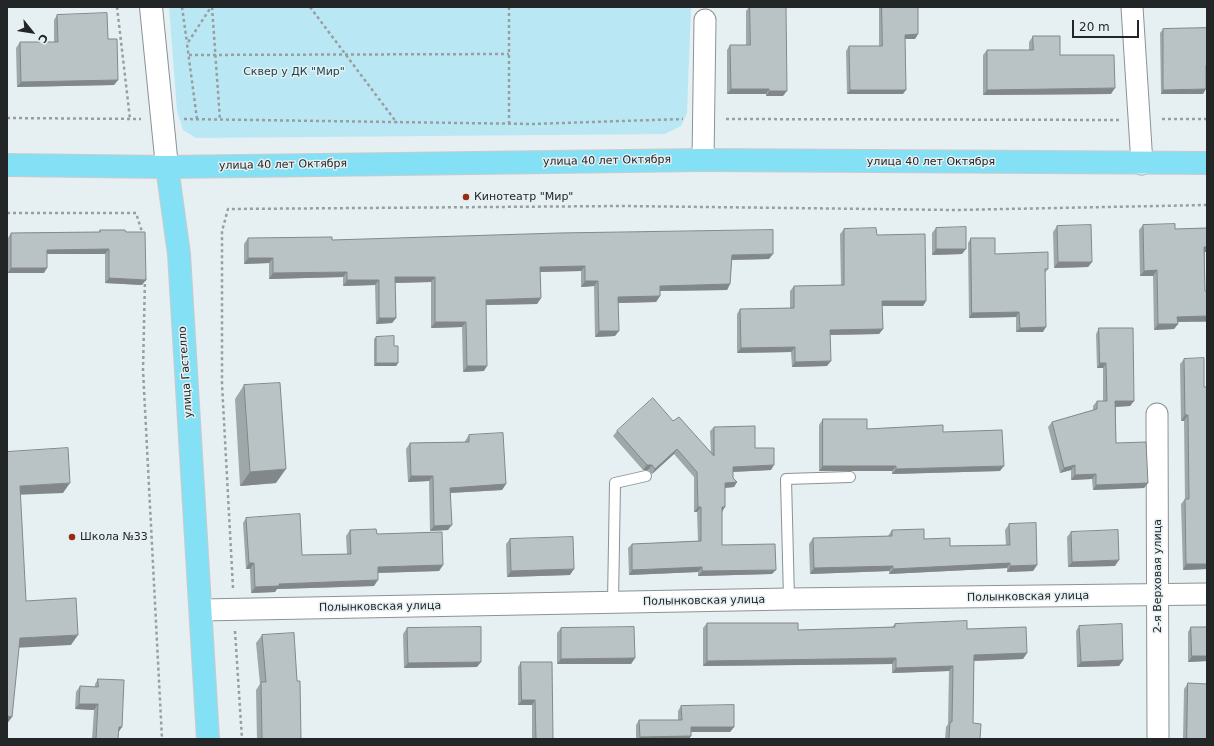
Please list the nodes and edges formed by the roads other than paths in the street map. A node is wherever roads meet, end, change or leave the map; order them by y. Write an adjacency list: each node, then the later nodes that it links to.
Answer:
1 (151, 7): 8 (street, улица Гастелло)
2 (1132, 7): 6 (street)
3 (705, 20): 4 (street)
4 (703, 160): 6 (main road, улица 40 лет Октября); 8 (main road, улица 40 лет Октября)
5 (1207, 163): 6 (main road, улица 40 лет Октября)
6 (1142, 164)
7 (7, 165): 8 (main road, улица 40 лет Октября)
8 (167, 167): 16 (main road, улица Гастелло)
9 (1157, 414): 13 (street, 2-я Верховая улица)
10 (646, 476): 15 (lane)
11 (850, 478): 14 (lane)
12 (1207, 594): 13 (street, Полынковская улица)
13 (1158, 595): 14 (street, Полынковская улица); 18 (street, 2-я Верховая улица)
14 (789, 599): 15 (street, Полынковская улица)
15 (612, 602): 16 (street, Полынковская улица)
16 (201, 610): 17 (main road, улица Гастелло)
17 (208, 739)
18 (1158, 739)

